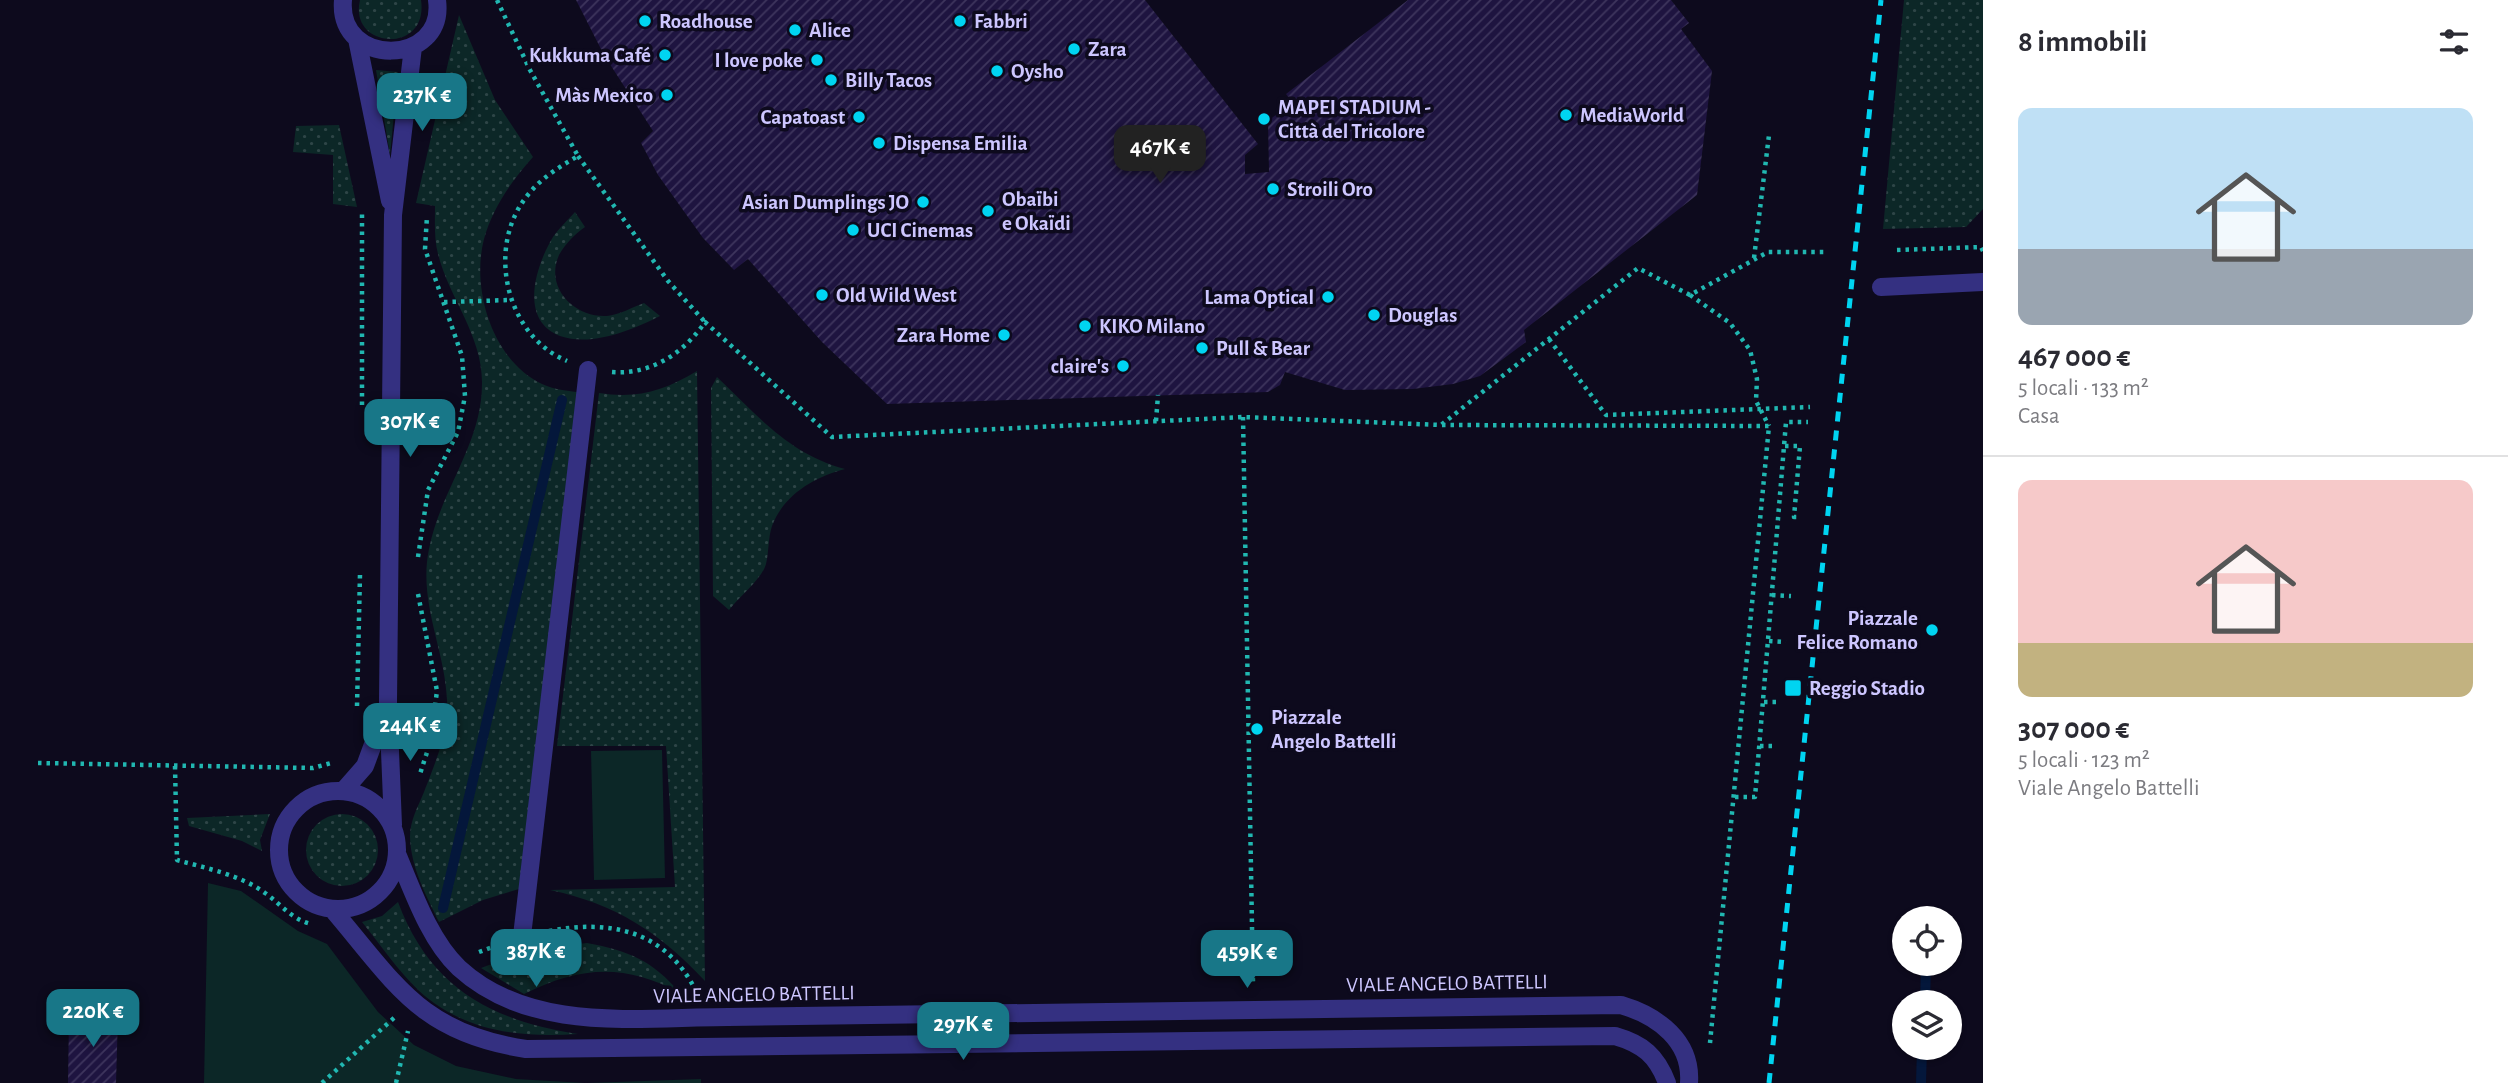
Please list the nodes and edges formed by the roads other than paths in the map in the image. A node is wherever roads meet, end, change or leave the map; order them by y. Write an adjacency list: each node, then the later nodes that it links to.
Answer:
1 (343, 0): 3 (street, VIALE ANGELO BATTELLI)
2 (437, 0): 4 (street)
3 (357, 39): 4 (street); 5 (street, VIALE ANGELO BATTELLI)
4 (413, 47): 5 (street, VIALE ANGELO BATTELLI)
5 (393, 215): 9 (street, VIALE ANGELO BATTELLI)
6 (1983, 282): 7 (street)
7 (1881, 287)
8 (588, 370): 14 (street)
9 (388, 702): 10 (street, VIALE ANGELO BATTELLI); 11 (street, VIALE ANGELO BATTELLI)
10 (344, 790): 11 (street); 13 (street)
11 (393, 825): 12 (street, VIALE ANGELO BATTELLI)
12 (398, 856): 13 (street); 16 (street, VIALE ANGELO BATTELLI)
13 (332, 909): 15 (street)
14 (522, 936)
15 (1667, 1083)
16 (1689, 1083)

